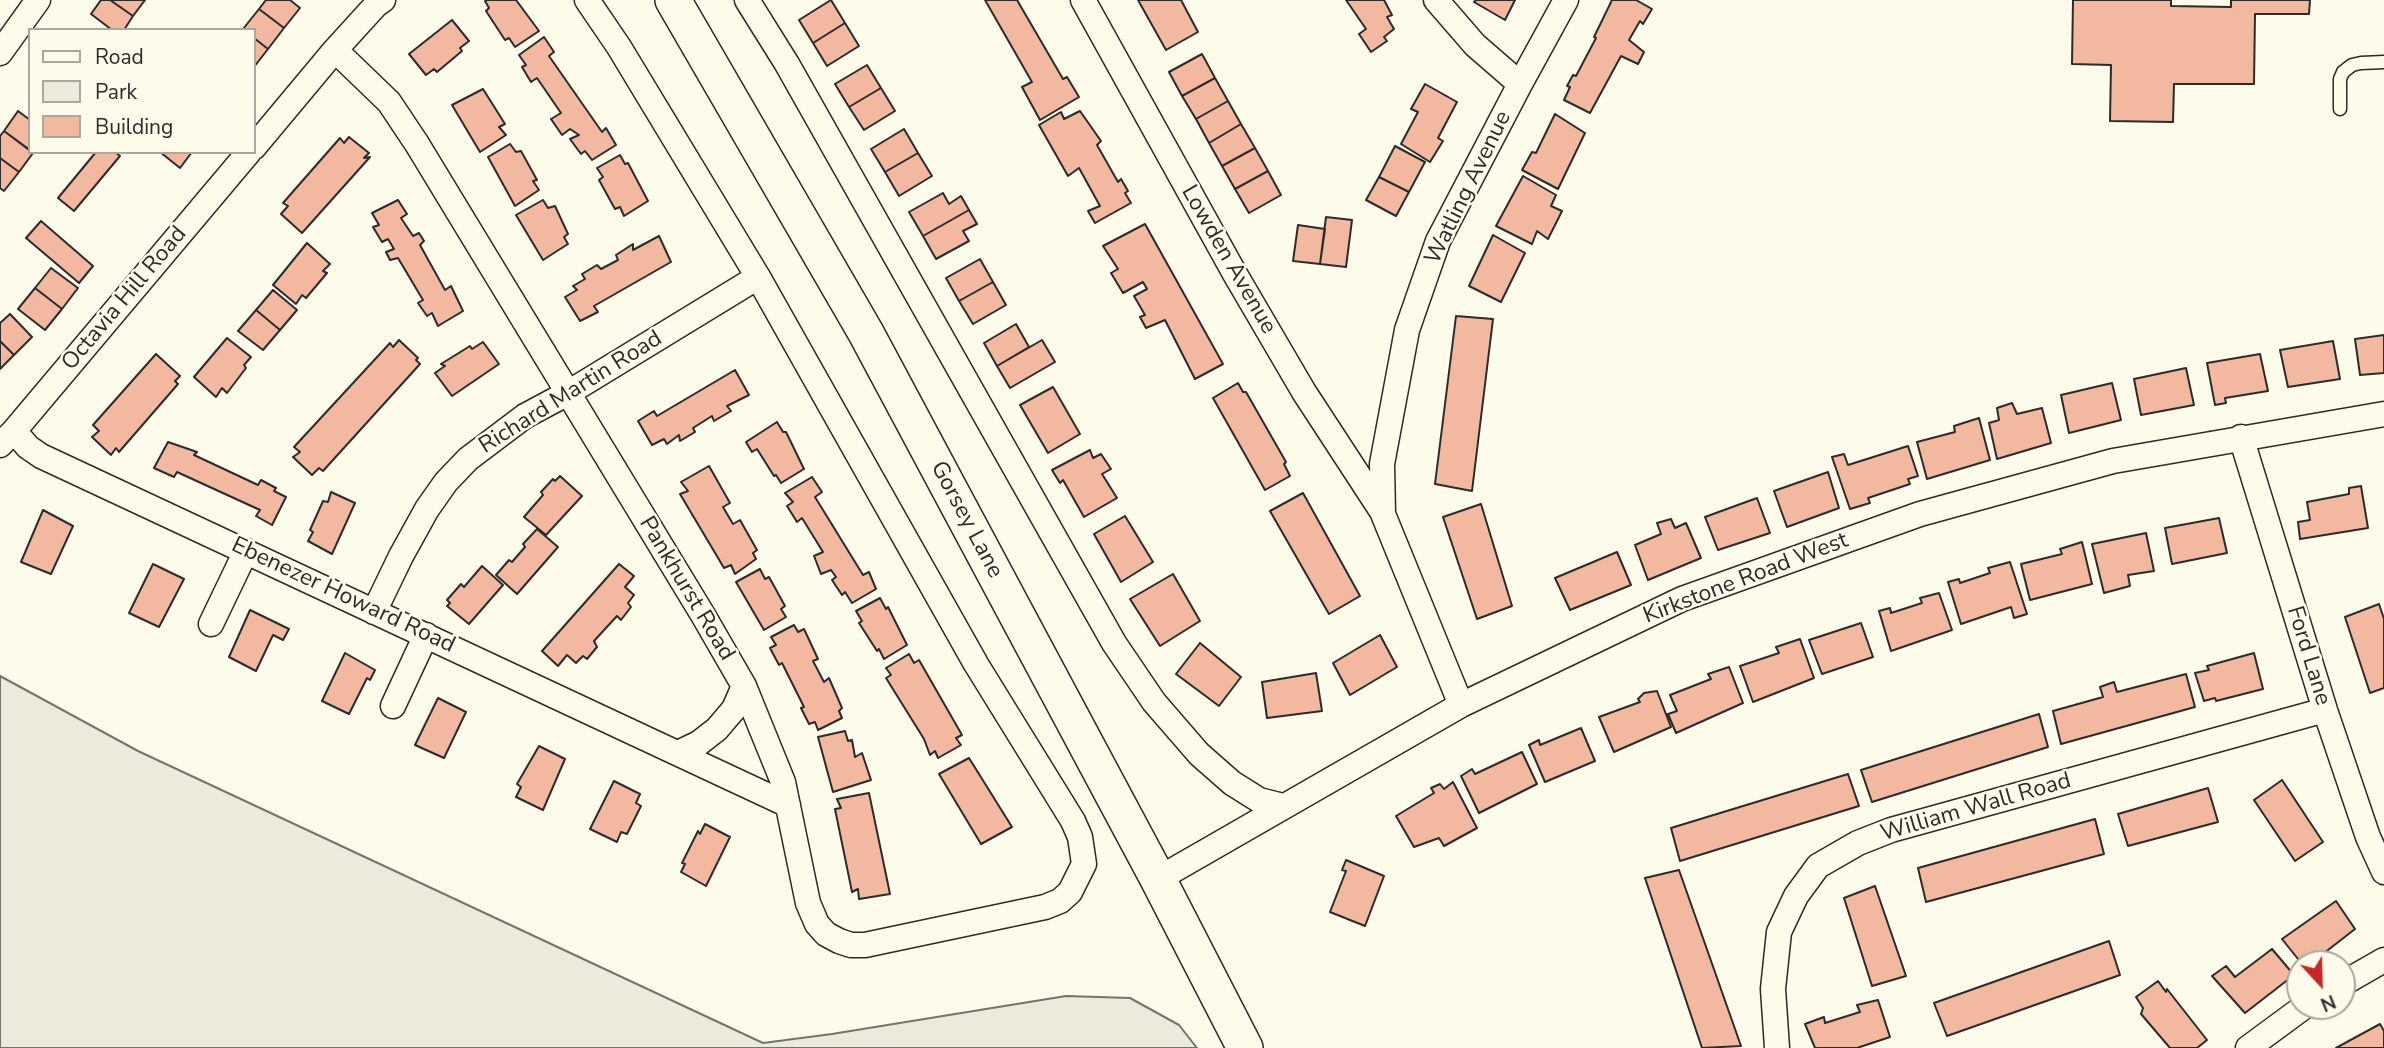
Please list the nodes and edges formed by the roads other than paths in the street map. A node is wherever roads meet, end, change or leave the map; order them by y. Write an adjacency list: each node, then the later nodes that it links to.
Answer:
1 (38, 0): 10 (street)
2 (383, 0): 9 (street)
3 (587, 0): 16 (street)
4 (673, 0): 34 (main road, Gorsey Lane)
5 (747, 0): 32 (street)
6 (1083, 0): 21 (street, Lowden Avenue)
7 (1436, 0): 12 (street)
8 (1566, 0): 12 (street, Watling Avenue)
9 (335, 50): 14 (street); 17 (street, Pankhurst Road)
10 (0, 53)
11 (2384, 62): 13 (lane)
12 (1520, 84): 21 (street, Watling Avenue)
13 (2340, 109)
14 (256, 145)
15 (247, 154): 20 (street, Octavia Hill Road)
16 (758, 277): 17 (street, Richard Martin Road); 31 (street, Pankhurst Road)
17 (568, 393): 23 (street, Richard Martin Road); 26 (street, Pankhurst Road)
18 (2384, 414): 19 (street, Kirkstone Road West)
19 (2241, 437): 27 (street, Kirkstone Road West); 29 (street, Ford Lane)
20 (7, 438): 22 (street, Ebenezer Howard Road)
21 (1383, 514): 27 (street, Watling Avenue)
22 (246, 551): 23 (street, Ebenezer Howard Road); 24 (street)
23 (374, 612): 25 (street, Ebenezer Howard Road)
24 (211, 624)
25 (426, 635): 28 (street); 30 (street, Ebenezer Howard Road)
26 (744, 685): 30 (street); 31 (street, Pankhurst Road)
27 (1461, 705): 32 (street, Kirkstone Road West)
28 (393, 706)
29 (2325, 710): 33 (street, Ford Lane); 39 (street, William Wall Road)
30 (678, 753): 31 (street, Ebenezer Howard Road)
31 (788, 805)
32 (1283, 806): 34 (street, Kirkstone Road West)
33 (2384, 872)
34 (1158, 879): 38 (main road, Gorsey Lane)
35 (2384, 960): 36 (street)
36 (2356, 977)
37 (2286, 1020): 40 (street)
38 (1245, 1048)
39 (1777, 1048)
40 (2248, 1048)

